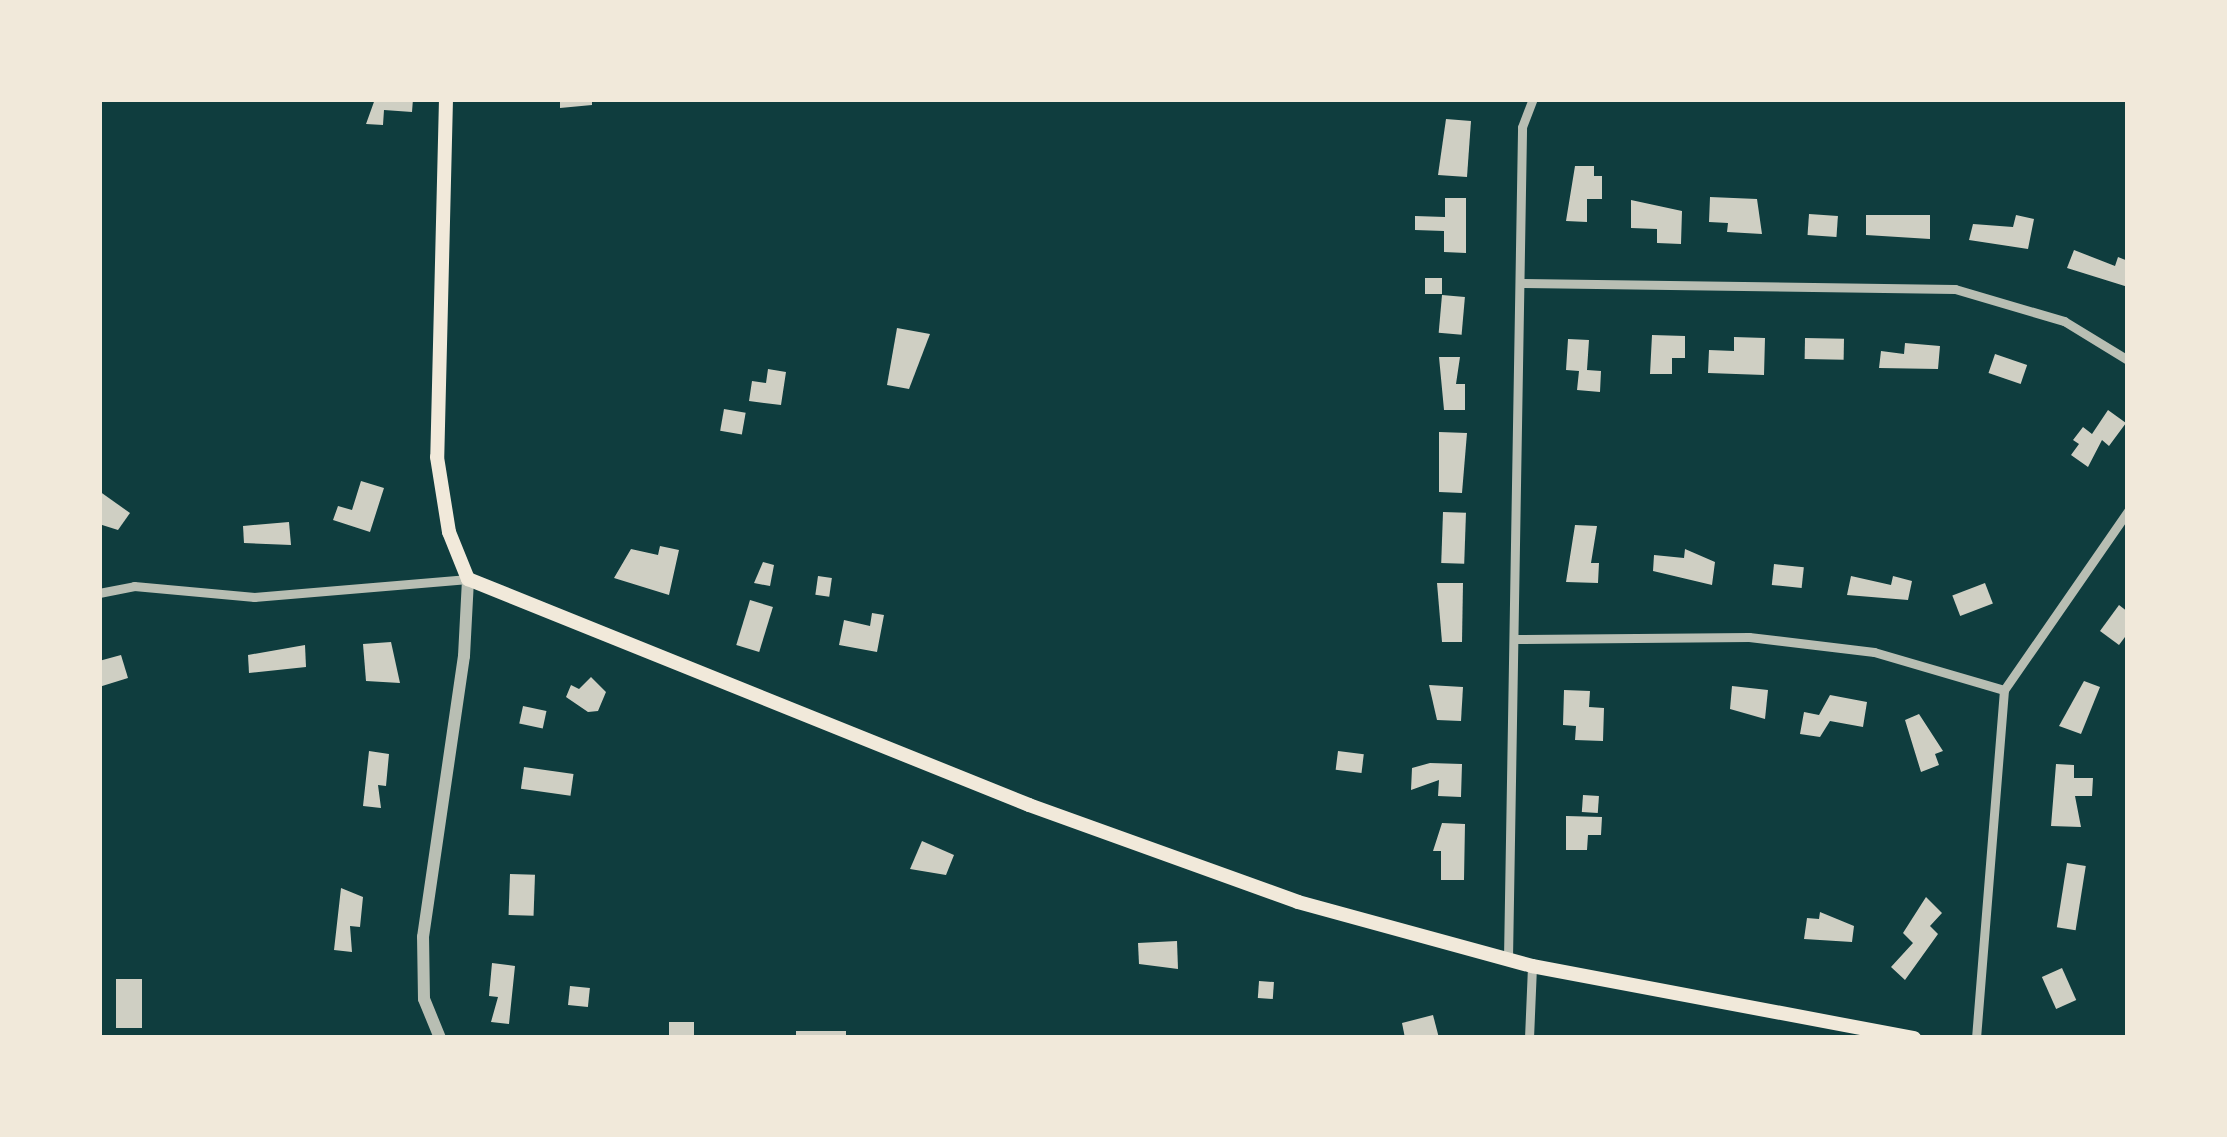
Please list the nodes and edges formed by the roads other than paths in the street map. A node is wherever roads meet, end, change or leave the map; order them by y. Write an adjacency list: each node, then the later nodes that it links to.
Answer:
1 (446, 99): 6 (main road)
2 (1533, 99): 3 (street)
3 (1520, 283): 4 (street); 8 (street)
4 (2128, 360)
5 (2128, 511): 9 (street)
6 (468, 579): 7 (street); 10 (main road); 12 (street)
7 (99, 593)
8 (1516, 639): 9 (street); 10 (street)
9 (2004, 690): 15 (street)
10 (1508, 958): 11 (main road)
11 (1532, 966): 13 (street); 14 (main road)
12 (440, 1038)
13 (1529, 1038)
14 (1914, 1038)
15 (1976, 1038)

